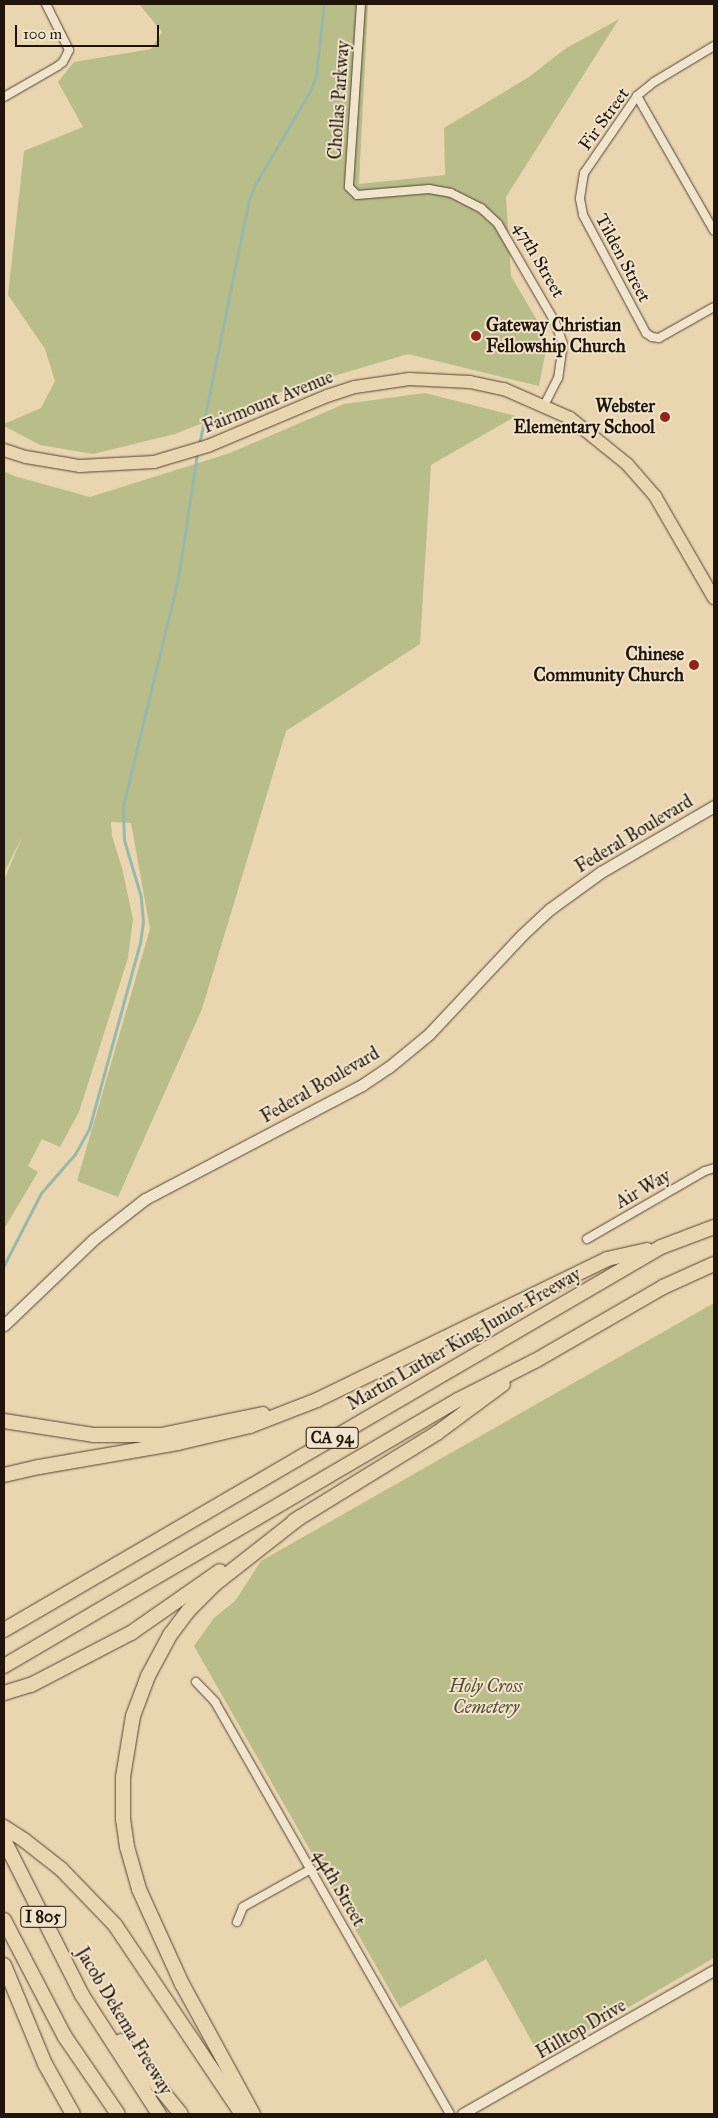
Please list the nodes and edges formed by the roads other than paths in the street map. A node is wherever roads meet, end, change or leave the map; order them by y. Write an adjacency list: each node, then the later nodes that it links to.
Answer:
1 (46, 4): 4 (street)
2 (361, 4): 7 (street, Chollas Parkway)
3 (714, 46): 5 (street, Fir Street)
4 (4, 96)
5 (637, 96): 6 (street, Fir Street); 8 (street)
6 (580, 188): 9 (street, Tilden Street)
7 (357, 195): 10 (street, 47th Street)
8 (714, 231)
9 (714, 307)
10 (544, 405): 11 (main road, Fairmount Avenue); 12 (main road)
11 (4, 450)
12 (714, 598)
13 (714, 806): 19 (main road, Federal Boulevard)
14 (714, 1168): 16 (street, Air Way)
15 (714, 1227): 17 (highway, Martin Luther King Junior Freeway / CA 94)
16 (587, 1239)
17 (661, 1247): 21 (highway); 25 (highway, Martin Luther King Junior Freeway / CA 94)
18 (714, 1264): 20 (highway, CA 94)
19 (4, 1326)
20 (535, 1361): 24 (highway); 26 (highway, CA 94)
21 (317, 1400): 22 (highway); 23 (highway)
22 (4, 1421)
23 (4, 1476)
24 (300, 1517): 28 (highway); 42 (highway)
25 (4, 1630)
26 (4, 1666)
27 (196, 1682): 31 (street, 44th Street)
28 (4, 1693)
29 (4, 1827): 41 (highway)
30 (4, 1840): 36 (highway, Jacob Dekema Freeway / I 805)
31 (311, 1869): 33 (street); 43 (street, 44th Street)
32 (4, 1920): 38 (highway, I 805)
33 (237, 1922)
34 (4, 1964): 37 (highway)
35 (714, 1971): 44 (street, Hilltop Drive)
36 (82, 1995): 39 (highway, Jacob Dekema Freeway / I 805); 40 (highway)
37 (73, 2114)
38 (118, 2114)
39 (159, 2114)
40 (181, 2114)
41 (242, 2114)
42 (253, 2114)
43 (450, 2114)
44 (462, 2114)

